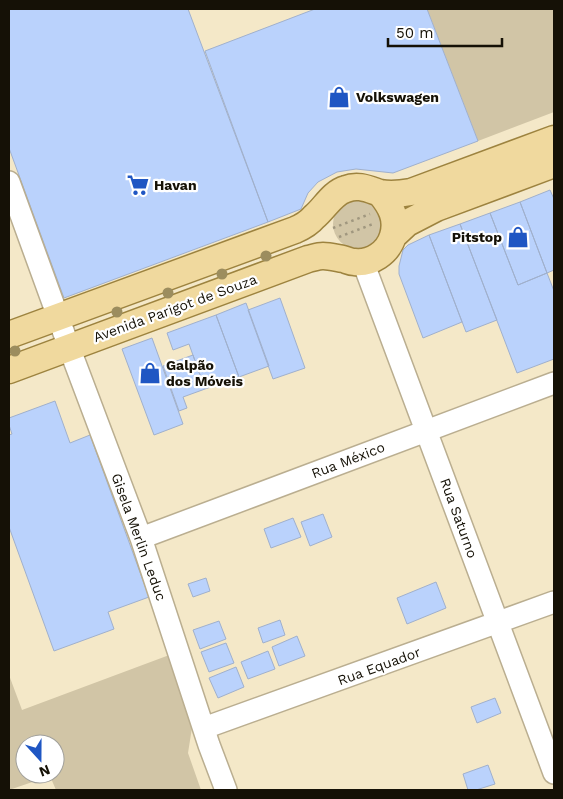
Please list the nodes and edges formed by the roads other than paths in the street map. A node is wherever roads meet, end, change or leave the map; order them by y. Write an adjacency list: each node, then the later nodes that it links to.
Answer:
1 (554, 139): 4 (main road)
2 (554, 164): 6 (main road)
3 (9, 182): 8 (street, Gisela Merlin Leduc)
4 (380, 193): 5 (main road); 6 (main road)
5 (324, 207): 7 (main road); 8 (main road)
6 (393, 236): 7 (main road)
7 (361, 260): 10 (main road, Avenida Parigot de Souza); 13 (street, Rua Saturno)
8 (58, 316): 9 (main road); 10 (street, Gisela Merlin Leduc)
9 (9, 335)
10 (69, 347): 11 (main road, Avenida Parigot de Souza); 14 (street, Gisela Merlin Leduc)
11 (9, 370)
12 (554, 383): 13 (street, Rua México)
13 (433, 428): 14 (street, Rua México); 16 (street, Rua Saturno)
14 (141, 538): 17 (street, Gisela Merlin Leduc)
15 (554, 602): 16 (street, Rua Equador)
16 (505, 620): 17 (street, Rua Equador); 18 (street, Rua Saturno); 19 (street, Rua Saturno)
17 (204, 728): 20 (street, Gisela Merlin Leduc)
18 (554, 733)
19 (554, 773)
20 (226, 790)

